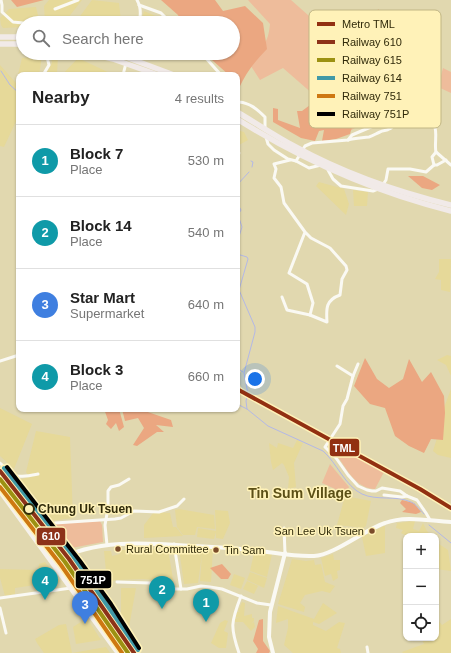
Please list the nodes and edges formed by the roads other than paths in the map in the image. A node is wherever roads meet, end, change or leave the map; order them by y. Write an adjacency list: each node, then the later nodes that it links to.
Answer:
1 (1, 0): 8 (street)
2 (78, 0): 5 (street)
3 (137, 0): 4 (street)
4 (139, 5): 6 (street); 7 (street)
5 (55, 10)
6 (140, 16)
7 (164, 16)
8 (16, 23)
9 (0, 36): 10 (highway)
10 (16, 37)
11 (0, 44): 12 (highway)
12 (16, 44)
13 (48, 60): 18 (street)
14 (116, 60): 20 (highway)
15 (127, 60): 19 (street)
16 (134, 60): 21 (highway)
17 (208, 60): 22 (street)
18 (45, 72)
19 (124, 72)
20 (150, 72)
21 (166, 72)
22 (218, 72)
23 (240, 102): 31 (street)
24 (240, 114): 36 (highway)
25 (240, 121): 37 (highway)
26 (368, 128): 29 (street)
27 (392, 128): 29 (street)
28 (435, 128): 30 (street)
29 (348, 140): 33 (street)
30 (436, 152): 32 (street); 34 (street)
31 (290, 160): 33 (street); 38 (street)
32 (446, 160): 34 (street); 35 (street)
33 (296, 161): 34 (street)
34 (434, 165)
35 (451, 165)
36 (451, 206)
37 (451, 212)
38 (305, 232): 40 (street); 40 (street)
39 (282, 297): 40 (street)
40 (310, 315)
41 (16, 356): 42 (street)
42 (0, 360)
43 (358, 364): 45 (street)
44 (337, 366): 45 (street)
45 (353, 376): 51 (street)
46 (0, 463): 47 (street)
47 (38, 474)
48 (129, 479): 53 (street)
49 (1, 487): 61 (main road); 62 (main road)
50 (384, 495): 51 (street)
51 (407, 496): 54 (street)
52 (184, 499): 53 (street)
53 (107, 520): 56 (street); 59 (street)
54 (428, 520): 55 (street); 60 (street)
55 (451, 522)
56 (55, 523)
57 (284, 528): 60 (street)
58 (174, 544): 59 (street); 60 (street); 65 (street)
59 (107, 545): 61 (street)
60 (285, 553): 68 (street)
61 (58, 560): 62 (street); 73 (main road)
62 (52, 563): 64 (main road)
63 (117, 582): 65 (street)
64 (71, 588): 67 (street); 72 (main road)
65 (181, 589): 66 (street)
66 (241, 596): 68 (street); 74 (street)
67 (0, 598)
68 (271, 604): 75 (street)
69 (0, 608): 70 (street)
70 (6, 633)
71 (367, 647): 76 (street)
72 (118, 653)
73 (125, 653)
74 (239, 653)
75 (273, 653)
76 (368, 653)

